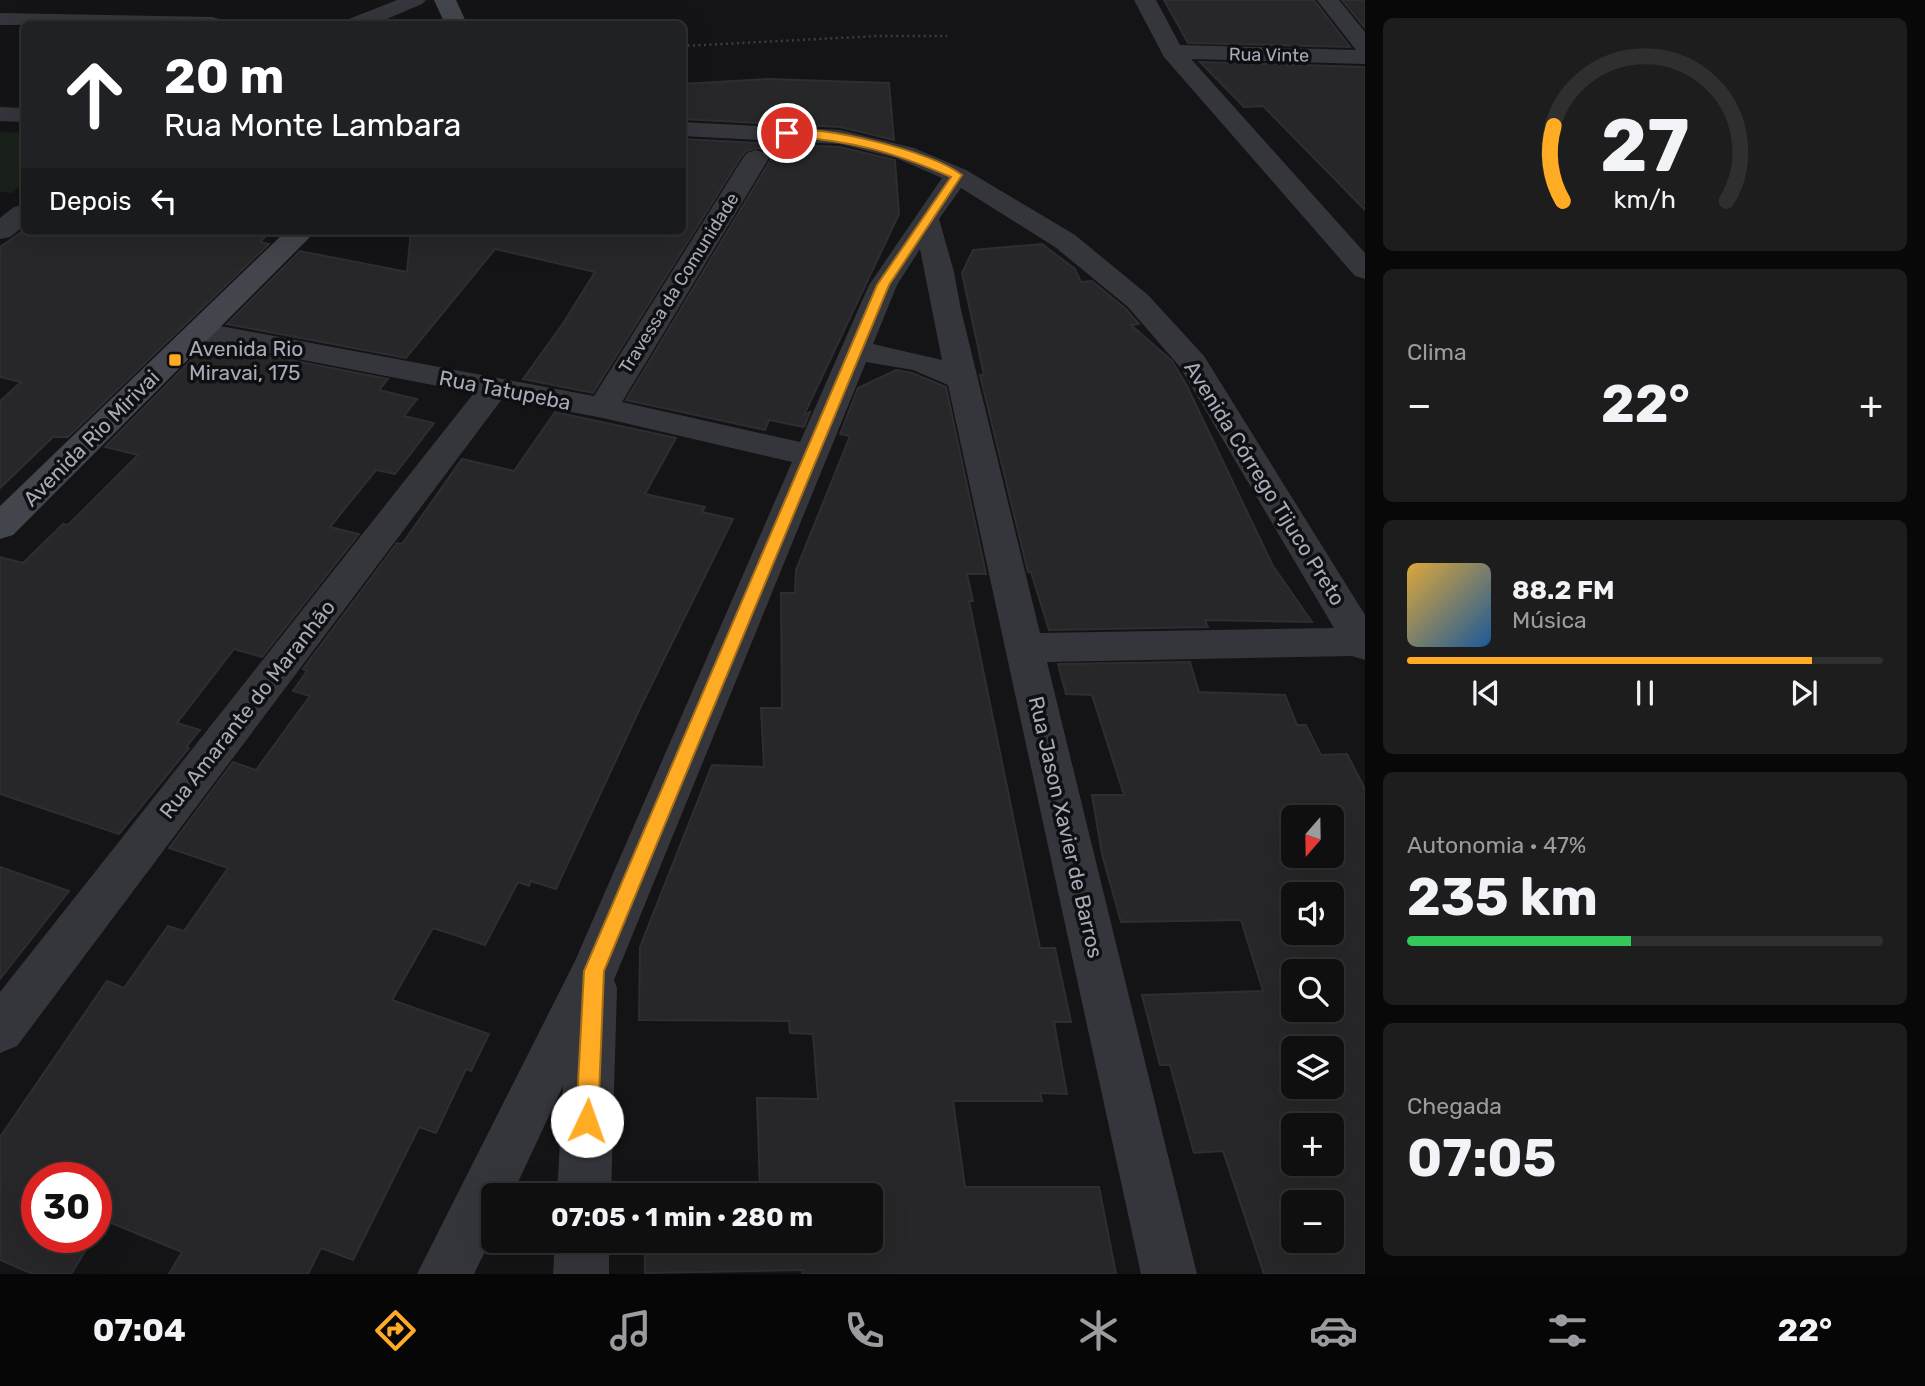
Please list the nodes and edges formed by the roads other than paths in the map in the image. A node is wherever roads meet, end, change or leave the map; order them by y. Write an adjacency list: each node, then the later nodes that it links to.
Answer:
1 (415, 0): 9 (street)
2 (445, 0): 10 (street)
3 (1145, 0): 12 (street)
4 (1328, 0): 11 (street)
5 (184, 4): 8 (street)
6 (0, 19): 7 (street)
7 (95, 21)
8 (144, 21)
9 (364, 21)
10 (455, 21)
11 (1365, 47)
12 (1172, 52): 13 (street, Rua Vinte); 23 (street)
13 (1365, 57)
14 (0, 114): 15 (street)
15 (21, 115)
16 (686, 129): 18 (street, Avenida Córrego Tijuco Preto)
17 (756, 158): 28 (street, Travessa da Comunidade)
18 (957, 175): 20 (street); 31 (street, Avenida Córrego Tijuco Preto)
19 (16, 214): 21 (street)
20 (925, 219): 25 (street); 26 (street, Rua Jason Xavier de Barros)
21 (0, 231)
22 (298, 235): 24 (street, Avenida Rio Mirivai)
23 (1365, 270)
24 (199, 331): 27 (street, Rua Tatupeba); 30 (street, Avenida Rio Mirivai)
25 (853, 351): 26 (street); 29 (street)
26 (964, 381): 32 (street, Rua Jason Xavier de Barros)
27 (494, 388): 28 (street, Rua Tatupeba); 34 (street, Rua Amarante do Maranhão)
28 (603, 408): 29 (street, Rua Tatupeba)
29 (809, 456): 33 (street)
30 (0, 527)
31 (1364, 644): 32 (street)
32 (1025, 648): 39 (street, Rua Jason Xavier de Barros)
33 (594, 971): 35 (street); 37 (street)
34 (0, 1030)
35 (585, 1183)
36 (582, 1253): 38 (street)
37 (445, 1274)
38 (581, 1274)
39 (1169, 1274)

